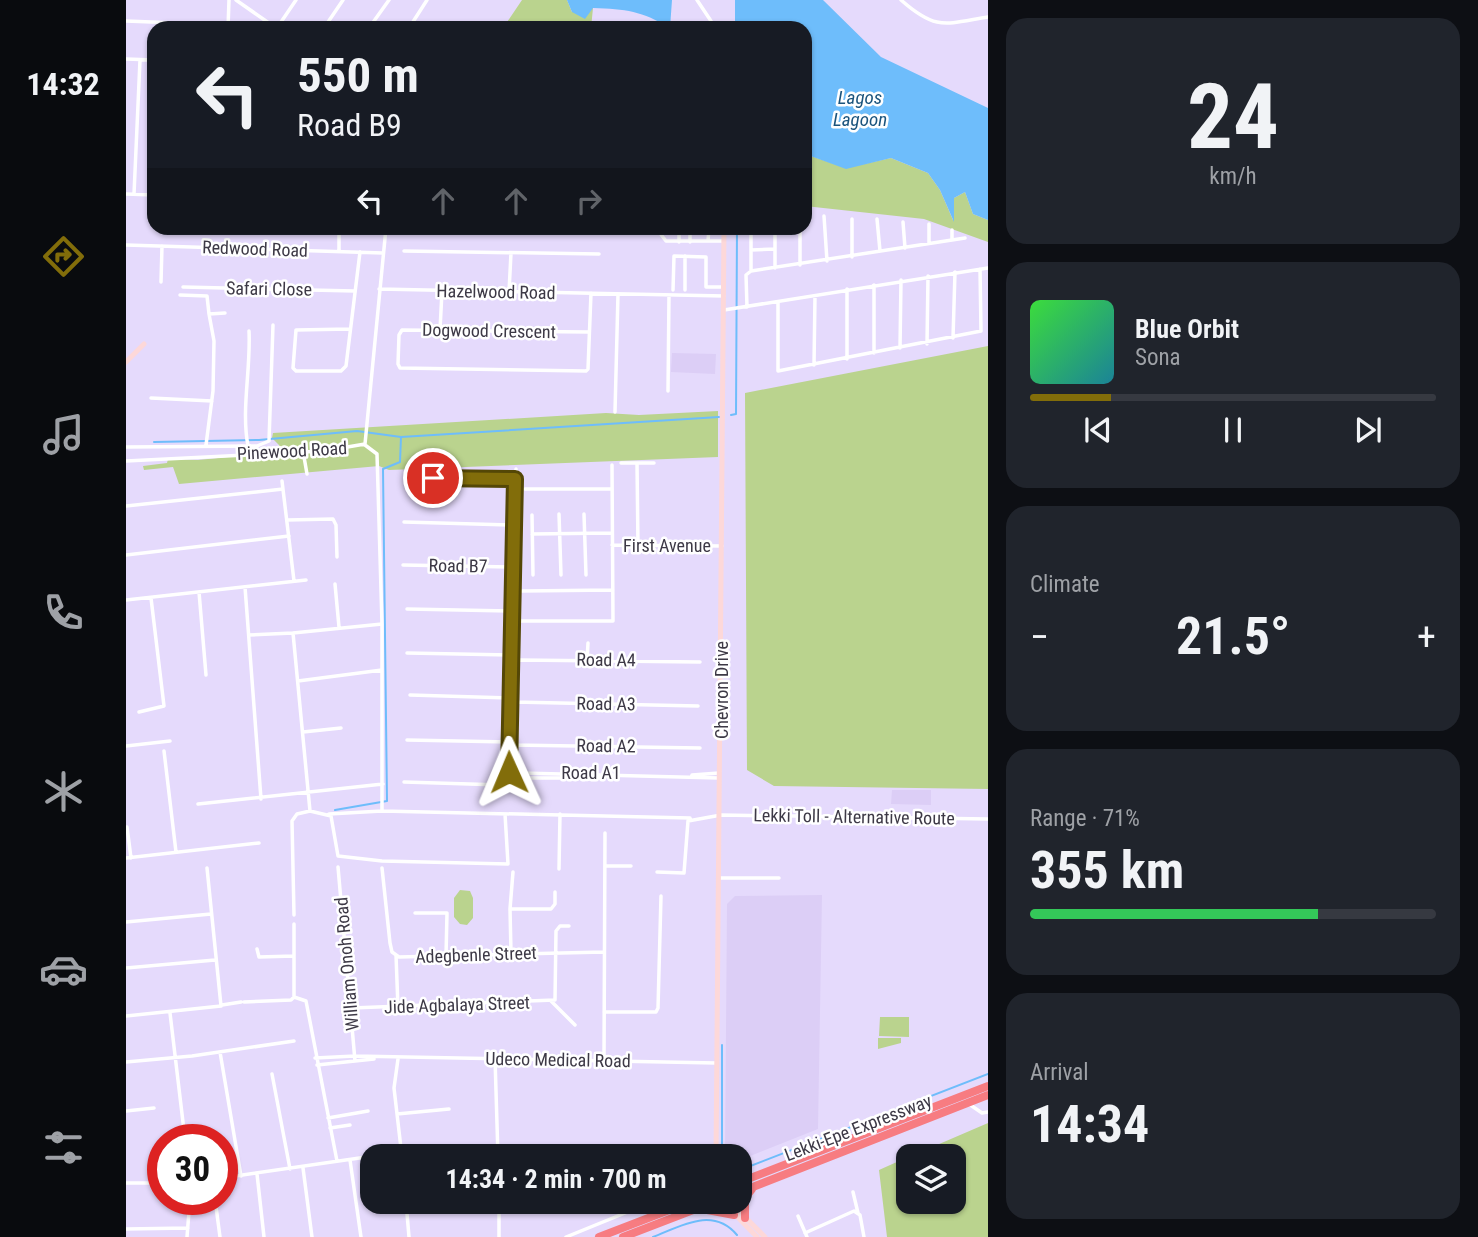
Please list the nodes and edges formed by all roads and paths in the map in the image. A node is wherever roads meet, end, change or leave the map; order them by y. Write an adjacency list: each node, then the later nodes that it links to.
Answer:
1 (229, 0): 13 (street)
2 (236, 0): 10 (street)
3 (249, 0): 10 (street)
4 (296, 0): 15 (street)
5 (343, 0): 16 (street)
6 (389, 0): 17 (street)
7 (427, 0): 18 (street)
8 (697, 0): 19 (street)
9 (901, 0): 11 (street)
10 (245, 6): 14 (street)
11 (987, 17): 21 (street)
12 (126, 21): 20 (street)
13 (228, 21)
14 (266, 21)
15 (281, 21)
16 (329, 21)
17 (374, 21)
18 (414, 21)
19 (711, 21)
20 (147, 22)
21 (988, 24)
22 (126, 59): 23 (street)
23 (140, 60): 24 (street); 26 (street)
24 (147, 60)
25 (126, 194): 26 (street)
26 (134, 194): 27 (street)
27 (147, 195)
28 (824, 216): 65 (street)
29 (852, 219): 64 (street)
30 (877, 219): 59 (street)
31 (903, 222): 53 (street)
32 (929, 224): 50 (street)
33 (952, 229): 45 (street)
34 (339, 235): 56 (street)
35 (385, 235): 60 (street, Pinewood Road)
36 (661, 235): 46 (street)
37 (678, 235): 46 (street)
38 (690, 235): 47 (street)
39 (709, 235): 48 (street)
40 (724, 235): 49 (main road, Chevron Drive)
41 (751, 235): 55 (street)
42 (775, 235): 54 (street)
43 (800, 235): 66 (street)
44 (965, 238): 45 (street)
45 (953, 240): 50 (street)
46 (678, 242): 47 (street)
47 (690, 242): 48 (street)
48 (709, 242): 49 (street)
49 (724, 242): 77 (main road, Chevron Drive)
50 (930, 244): 53 (street)
51 (126, 245): 52 (street, Redwood Road)
52 (162, 246): 56 (street, Redwood Road); 74 (street)
53 (905, 248): 59 (street)
54 (775, 249): 55 (street); 67 (street)
55 (751, 250): 70 (street)
56 (339, 251): 58 (street, Redwood Road)
57 (404, 251): 61 (street)
58 (360, 252): 60 (street, Redwood Road); 80 (street)
59 (880, 252): 64 (street)
60 (383, 253): 78 (street, Pinewood Road)
61 (511, 253): 62 (street); 84 (street)
62 (599, 254)
63 (685, 256): 77 (street); 82 (street); 83 (street)
64 (852, 257): 65 (street)
65 (827, 261): 66 (street)
66 (800, 265): 67 (street)
67 (775, 268): 70 (street)
68 (988, 268): 69 (street)
69 (980, 269): 71 (street); 101 (street)
70 (751, 271): 92 (street)
71 (955, 272): 72 (street); 101 (street)
72 (928, 276): 73 (street); 103 (street)
73 (901, 280): 75 (street); 104 (street)
74 (161, 282)
75 (874, 285): 79 (street); 105 (street)
76 (183, 287): 80 (street, Safari Close)
77 (724, 287): 89 (main road, Chevron Drive)
78 (379, 289): 81 (street, Hazelwood Road); 114 (street, Pinewood Road)
79 (847, 289): 90 (street); 106 (street)
80 (355, 290): 97 (street)
81 (442, 290): 84 (street, Hazelwood Road); 98 (street)
82 (673, 290)
83 (685, 290)
84 (509, 292): 85 (street, Hazelwood Road)
85 (591, 293): 86 (street, Hazelwood Road); 100 (street)
86 (616, 294): 88 (street, Hazelwood Road); 112 (street)
87 (180, 295): 95 (street)
88 (669, 295): 89 (street, Hazelwood Road); 109 (street)
89 (724, 296): 93 (main road, Chevron Drive)
90 (815, 296): 91 (street); 108 (street)
91 (778, 302): 92 (street); 108 (street)
92 (747, 307): 93 (street)
93 (724, 310): 145 (main road, Chevron Drive)
94 (225, 313): 95 (street)
95 (209, 314): 111 (street)
96 (273, 325): 113 (street)
97 (350, 329): 97 (street)
98 (440, 330): 100 (street, Dogwood Crescent); 100 (street, Dogwood Crescent)
99 (249, 331): 113 (street)
100 (589, 332)
101 (953, 338): 103 (street)
102 (144, 344): 107 (main road)
103 (927, 344): 104 (street)
104 (900, 349): 105 (street)
105 (873, 354): 106 (street)
106 (847, 359): 108 (street)
107 (126, 362)
108 (814, 365)
109 (668, 391)
110 (151, 398): 111 (street)
111 (212, 401): 115 (street)
112 (615, 412)
113 (247, 442): 115 (street)
114 (365, 444): 117 (street, Pinewood Road); 165 (street)
115 (206, 446): 116 (street)
116 (126, 447)
117 (303, 451): 118 (street, Pinewood Road); 124 (street)
118 (126, 461)
119 (621, 463): 120 (street)
120 (637, 463): 121 (street); 144 (street)
121 (654, 463)
122 (612, 465): 130 (street)
123 (516, 469): 126 (street)
124 (307, 474)
125 (406, 478): 126 (street)
126 (515, 479): 137 (street)
127 (282, 481): 128 (street)
128 (283, 489): 131 (street); 135 (street)
129 (525, 489): 130 (street)
130 (612, 489): 138 (street)
131 (126, 507)
132 (559, 514): 140 (street)
133 (584, 514): 141 (street)
134 (532, 515): 139 (street)
135 (287, 520): 142 (street); 147 (street)
136 (404, 522): 137 (street)
137 (514, 525): 149 (street)
138 (612, 533): 141 (street); 143 (street)
139 (532, 534): 140 (street); 150 (street)
140 (559, 534): 141 (street); 151 (street)
141 (584, 534): 152 (street)
142 (289, 536): 146 (street); 154 (street)
143 (612, 545): 144 (street, First Avenue); 157 (street)
144 (638, 545): 145 (street, First Avenue)
145 (723, 546): 193 (main road, Chevron Drive)
146 (126, 555)
147 (337, 557)
148 (403, 565): 149 (street, Road B7)
149 (513, 567): 163 (street)
150 (533, 575)
151 (561, 575)
152 (586, 575)
153 (306, 580): 154 (street)
154 (294, 581): 156 (street)
155 (335, 584): 166 (street)
156 (245, 587): 159 (street); 168 (street)
157 (613, 590): 158 (street); 164 (street)
158 (522, 591)
159 (199, 592): 160 (street); 176 (street)
160 (151, 598): 161 (street); 182 (street)
161 (126, 600)
162 (407, 609): 163 (street)
163 (512, 611): 171 (street)
164 (520, 621)
165 (382, 624): 166 (street); 175 (street)
166 (339, 627): 167 (street)
167 (293, 633): 168 (street); 177 (street)
168 (249, 635): 197 (street)
169 (587, 643): 172 (street)
170 (407, 653): 171 (street)
171 (510, 655): 179 (street)
172 (587, 660): 173 (street, Road A4); 174 (street, Road A4)
173 (700, 662)
174 (515, 664): 180 (street, Road A1)
175 (382, 670): 177 (street); 195 (street)
176 (206, 675)
177 (298, 681): 184 (street)
178 (410, 695): 179 (street)
179 (510, 698): 187 (street)
180 (514, 702): 181 (street, Road A3); 187 (street, Road A1)
181 (698, 706)
182 (139, 712)
183 (341, 728): 184 (street)
184 (303, 732): 196 (street)
185 (407, 740): 187 (street, Road A2)
186 (170, 741): 188 (street)
187 (511, 744): 189 (street, Road A2); 191 (street, Road A1); 192 (street)
188 (126, 746)
189 (700, 748)
190 (164, 751): 210 (street)
191 (611, 773): 192 (street); 193 (street, Road A1)
192 (512, 774): 194 (street)
193 (721, 776): 204 (main road, Chevron Drive)
194 (404, 782)
195 (383, 784): 196 (street); 200 (street)
196 (309, 792): 197 (street); 199 (street)
197 (261, 799): 198 (street)
198 (198, 804)
199 (310, 811): 201 (street, Lekki Toll - Alternative Route); 227 (street)
200 (383, 811): 201 (street, Lekki Toll - Alternative Route); 202 (street, Lekki Toll - Alternative Route)
201 (329, 814): 202 (street)
202 (505, 814): 203 (street, Lekki Toll - Alternative Route)
203 (560, 814): 205 (street, Lekki Toll - Alternative Route); 217 (street)
204 (721, 815): 205 (street, Lekki Toll - Alternative Route); 206 (street, Lekki Toll - Alternative Route); 220 (main road, Chevron Drive)
205 (692, 818): 219 (street)
206 (988, 819)
207 (127, 827): 211 (street)
208 (605, 833): 212 (street)
209 (259, 843): 210 (street)
210 (176, 852): 211 (street)
211 (128, 858)
212 (606, 866): 213 (street); 233 (street)
213 (631, 866)
214 (338, 867): 244 (street, William Onoh Road)
215 (206, 868): 226 (street)
216 (382, 868): 235 (street, Adegbenle Street)
217 (559, 869)
218 (513, 872): 224 (street)
219 (657, 872)
220 (720, 878): 221 (street); 258 (main road, Chevron Drive)
221 (779, 878)
222 (555, 891): 224 (street)
223 (661, 896): 245 (street)
224 (510, 909): 234 (street)
225 (415, 913): 237 (street)
226 (211, 914): 228 (street); 238 (street)
227 (294, 915)
228 (126, 922)
229 (294, 924): 236 (street)
230 (569, 926): 232 (street)
231 (257, 950): 236 (street)
232 (555, 952): 233 (street, Adegbenle Street); 234 (street, Adegbenle Street); 241 (street, Jide Agbalaya Street)
233 (604, 952): 245 (street)
234 (512, 953): 237 (street, Adegbenle Street)
235 (396, 955): 237 (street, Adegbenle Street); 243 (street)
236 (294, 956): 240 (street)
237 (446, 956)
238 (215, 960): 239 (street); 242 (street)
239 (126, 968)
240 (294, 997): 242 (street); 252 (street)
241 (551, 1001): 243 (street, Jide Agbalaya Street); 248 (street)
242 (222, 1005): 246 (street)
243 (398, 1007): 244 (street, Jide Agbalaya Street)
244 (352, 1008): 253 (street, William Onoh Road)
245 (604, 1012): 256 (street)
246 (170, 1013): 247 (street); 251 (street)
247 (126, 1016)
248 (575, 1025)
249 (294, 1041): 250 (street)
250 (220, 1052): 251 (street); 286 (street)
251 (174, 1058): 257 (street); 272 (street)
252 (315, 1058): 253 (street); 259 (street)
253 (355, 1058): 255 (street, Udeco Medical Road); 259 (street)
254 (495, 1058): 255 (street, Udeco Medical Road); 256 (street, Udeco Medical Road); 276 (street)
255 (398, 1059): 270 (street)
256 (604, 1060): 258 (street, Udeco Medical Road)
257 (126, 1062)
258 (719, 1063): 277 (main road, Chevron Drive)
259 (317, 1065): 271 (street)
260 (272, 1074): 283 (street)
261 (988, 1086): 281 (highway, Lekki-Epe Expressway)
262 (984, 1097): 263 (highway, Lekki-Epe Expressway); 268 (street)
263 (968, 1103): 268 (street); 289 (highway, Lekki-Epe Expressway)
264 (153, 1108): 266 (street)
265 (449, 1109): 270 (street)
266 (126, 1111)
267 (369, 1111): 271 (street)
268 (980, 1111): 269 (street)
269 (988, 1112)
270 (397, 1114): 275 (street)
271 (328, 1118): 274 (street)
272 (183, 1124)
273 (350, 1125): 274 (street)
274 (330, 1128): 280 (street)
275 (400, 1144)
276 (498, 1144)
277 (717, 1144)
278 (360, 1159): 279 (street)
279 (350, 1160): 280 (street); 317 (street)
280 (337, 1161): 282 (street)
281 (784, 1165): 287 (highway); 289 (highway, Lekki-Epe Expressway)
282 (303, 1167): 283 (street); 316 (street)
283 (290, 1169): 284 (street)
284 (257, 1174): 286 (street); 315 (street)
285 (238, 1176): 286 (street)
286 (241, 1176)
287 (752, 1179)
288 (752, 1179): 289 (highway)
289 (757, 1180): 290 (highway, Lekki-Epe Expressway); 293 (highway, Lekki-Epe Expressway); 308 (highway)
290 (752, 1181)
291 (147, 1182): 292 (street)
292 (126, 1183)
293 (752, 1184)
294 (853, 1192): 295 (street)
295 (858, 1213): 312 (street); 325 (street)
296 (407, 1214): 318 (street)
297 (499, 1214): 319 (street)
298 (623, 1214): 320 (street)
299 (662, 1214): 321 (highway)
300 (672, 1214): 309 (highway)
301 (674, 1214): 309 (highway)
302 (730, 1214): 306 (highway)
303 (741, 1214): 308 (main road)
304 (189, 1215): 310 (street)
305 (217, 1215): 314 (street)
306 (734, 1215): 323 (main road)
307 (799, 1216): 312 (street)
308 (745, 1219): 324 (main road)
309 (648, 1227): 322 (highway)
310 (188, 1228): 311 (street); 313 (street)
311 (126, 1229)
312 (806, 1235)
313 (187, 1237)
314 (220, 1237)
315 (264, 1237)
316 (312, 1237)
317 (361, 1237)
318 (409, 1237)
319 (499, 1237)
320 (566, 1237)
321 (599, 1237)
322 (623, 1237)
323 (757, 1237)
324 (765, 1237)
325 (864, 1237)

